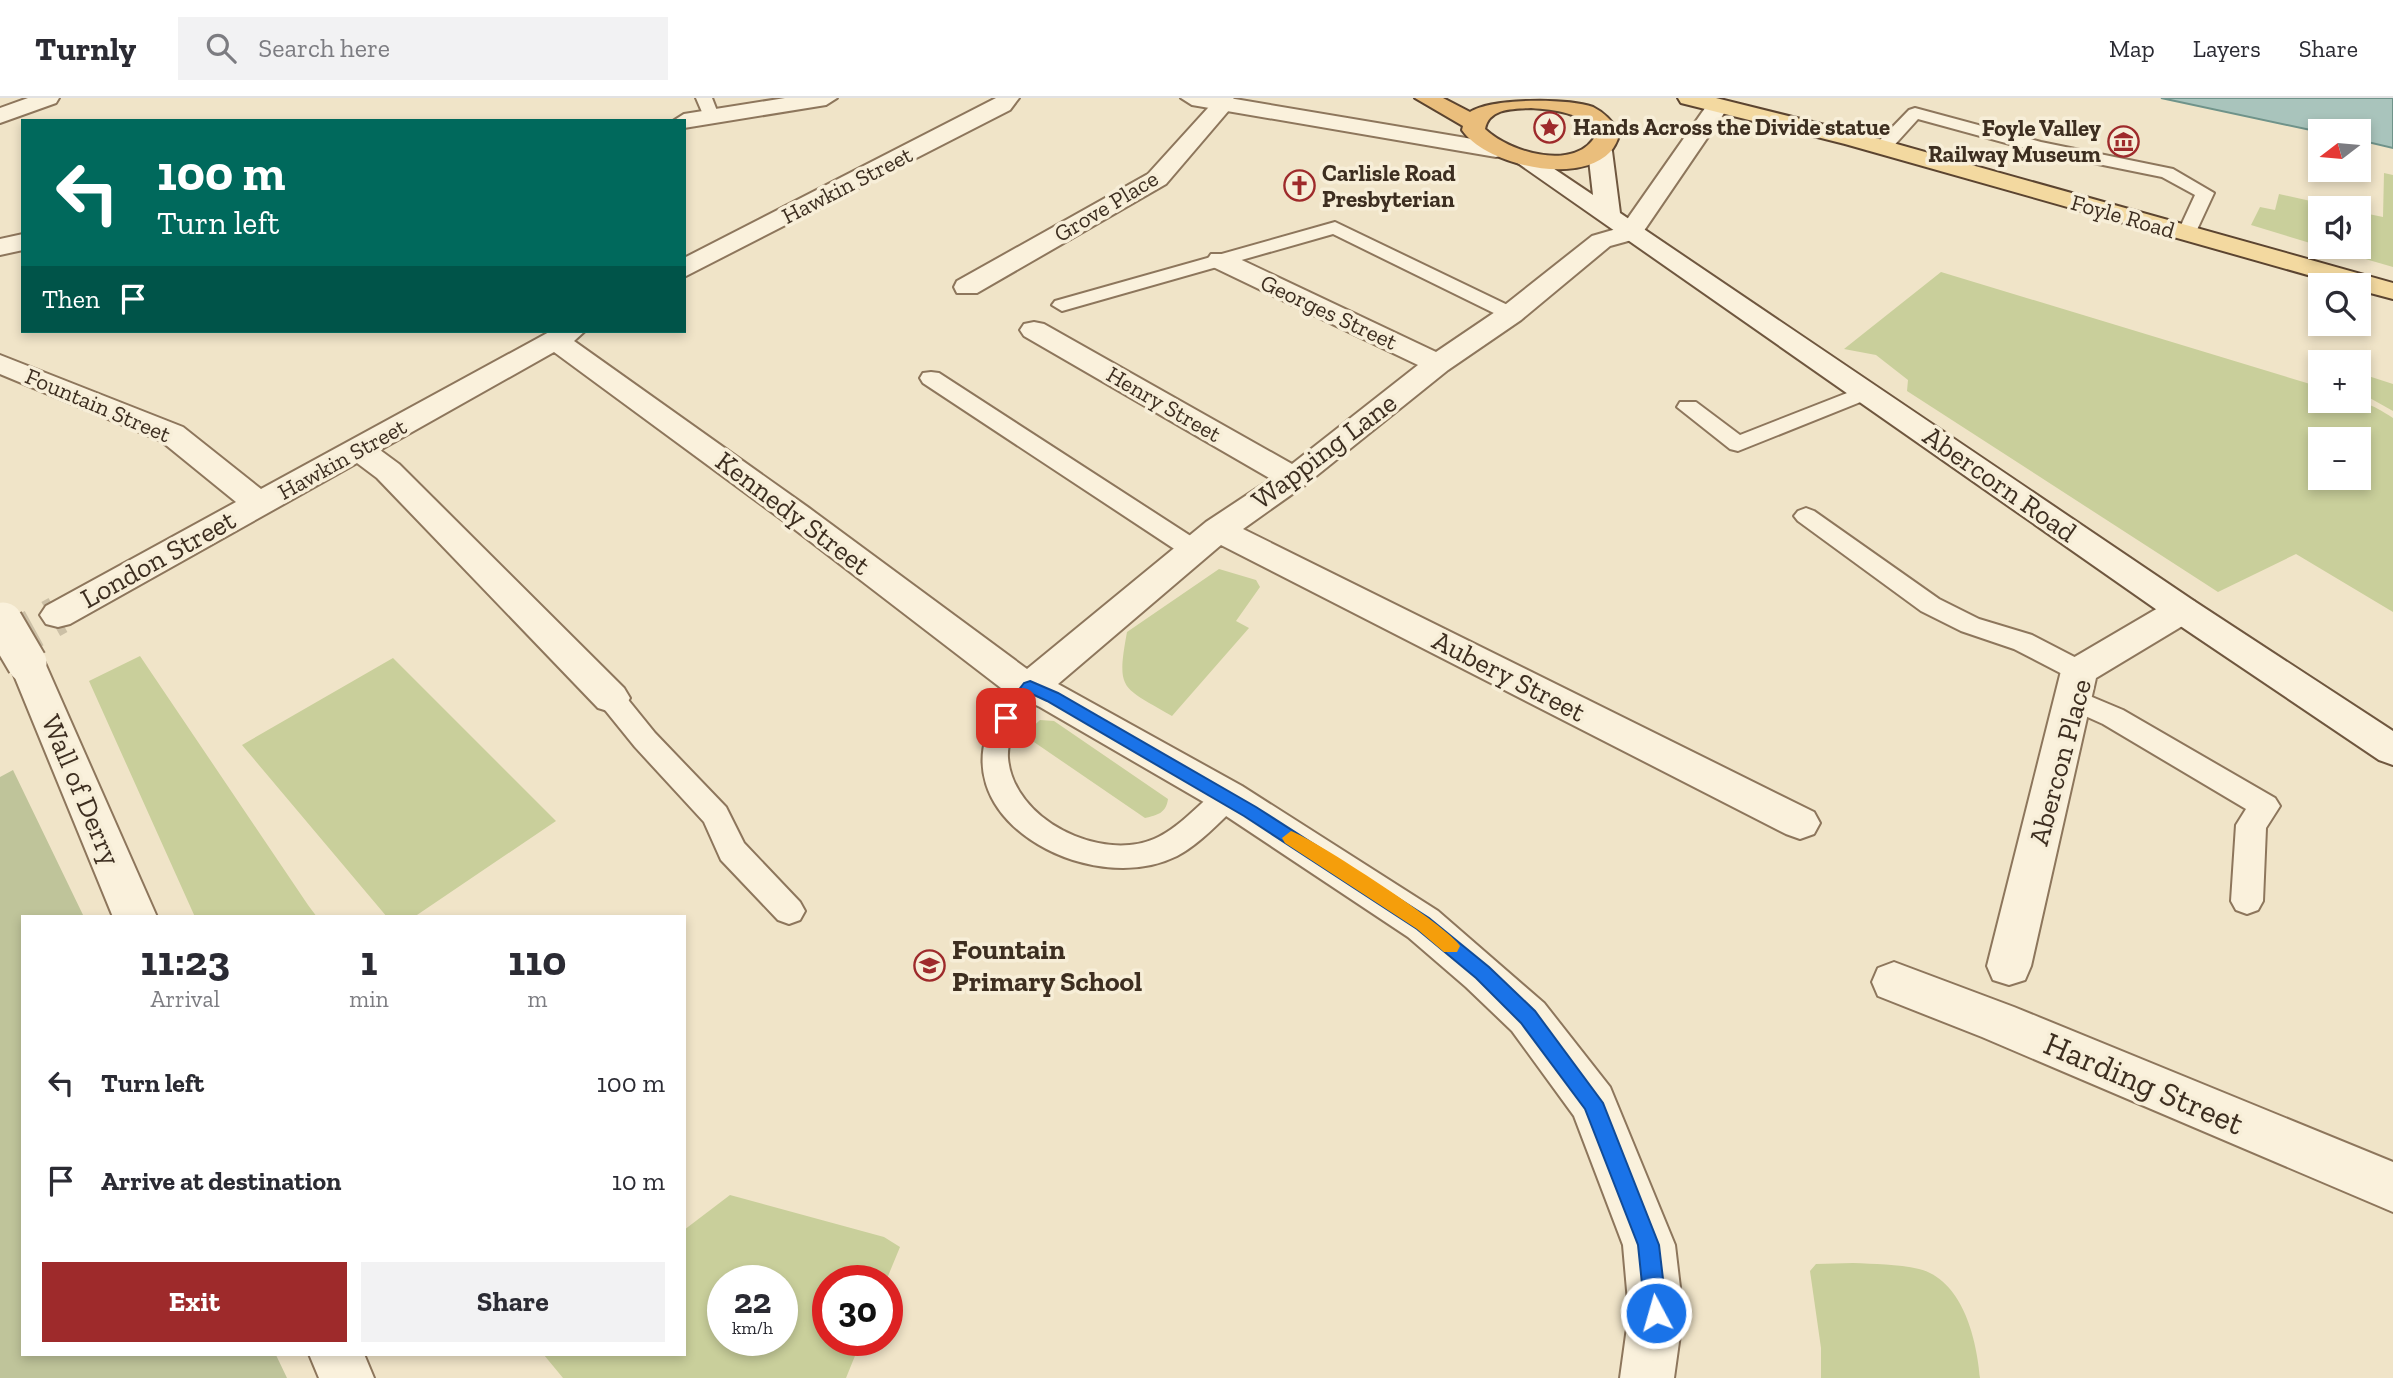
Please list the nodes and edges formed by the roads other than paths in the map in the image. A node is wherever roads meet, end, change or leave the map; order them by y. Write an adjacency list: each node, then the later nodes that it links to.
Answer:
1 (48, 98): 14 (street)
2 (826, 98): 13 (street)
3 (1008, 98): 28 (street, Hawkin Street)
4 (1192, 98): 10 (street)
5 (1426, 98): 16 (highway)
6 (1474, 98): 12 (highway)
7 (1597, 98): 17 (highway)
8 (1689, 98): 11 (main road, Foyle Road)
9 (1535, 99): 12 (highway); 17 (highway)
10 (1225, 102): 18 (street); 29 (street, Grove Place)
11 (1728, 102): 19 (main road, Foyle Road); 23 (street)
12 (1507, 103): 16 (highway)
13 (707, 107): 15 (street)
14 (0, 116)
15 (686, 120)
16 (1473, 123): 18 (street); 20 (highway)
17 (1604, 124): 21 (highway)
18 (1412, 138): 20 (street)
19 (1883, 147): 24 (main road, Foyle Road); 24 (lane)
20 (1496, 150): 22 (highway)
21 (1600, 151): 22 (highway); 23 (street)
22 (1524, 159): 23 (street, Abercorn Road)
23 (1619, 224): 32 (street, Wapping Lane); 38 (street, Abercorn Road)
24 (2186, 234): 30 (main road, Foyle Road)
25 (21, 242): 26 (street)
26 (0, 247)
27 (1220, 260): 31 (lane); 32 (lane); 36 (street, Georges Street)
28 (686, 268)
29 (967, 287)
30 (2393, 291)
31 (1062, 305)
32 (1511, 314): 36 (street, Wapping Lane)
33 (1034, 330): 41 (street, Henry Street)
34 (563, 335): 40 (street, Hawkin Street); 49 (street, Kennedy Street)
35 (0, 364): 42 (street, Fountain Street)
36 (1438, 364): 41 (street, Wapping Lane)
37 (930, 378): 44 (lane)
38 (1866, 392): 39 (lane); 45 (street, Abercorn Road)
39 (1688, 407)
40 (359, 450): 42 (street, Hawkin Street); 50 (street)
41 (1294, 478): 44 (street, Wapping Lane)
42 (258, 504): 46 (street, London Street)
43 (1806, 516): 48 (lane)
44 (1206, 540): 49 (street, Wapping Lane); 53 (street, Aubery Street)
45 (2182, 610): 48 (street, Abercon Place); 51 (street, Abercorn Road)
46 (58, 615)
47 (2, 619): 56 (street, Wall of Derry, bridge)
48 (2076, 685): 54 (lane); 57 (street, Abercon Place)
49 (1030, 687): 52 (street, Kennedy Street); 52 (lane)
50 (611, 698): 55 (lane)
51 (2393, 750)
52 (1228, 797): 62 (street, Kennedy Street)
53 (1800, 823)
54 (2247, 901)
55 (789, 911)
56 (134, 915)
57 (2008, 966)
58 (1894, 982): 59 (street, Harding Street)
59 (2393, 1187)
60 (337, 1356): 61 (street)
61 (347, 1378)
62 (1647, 1378)

